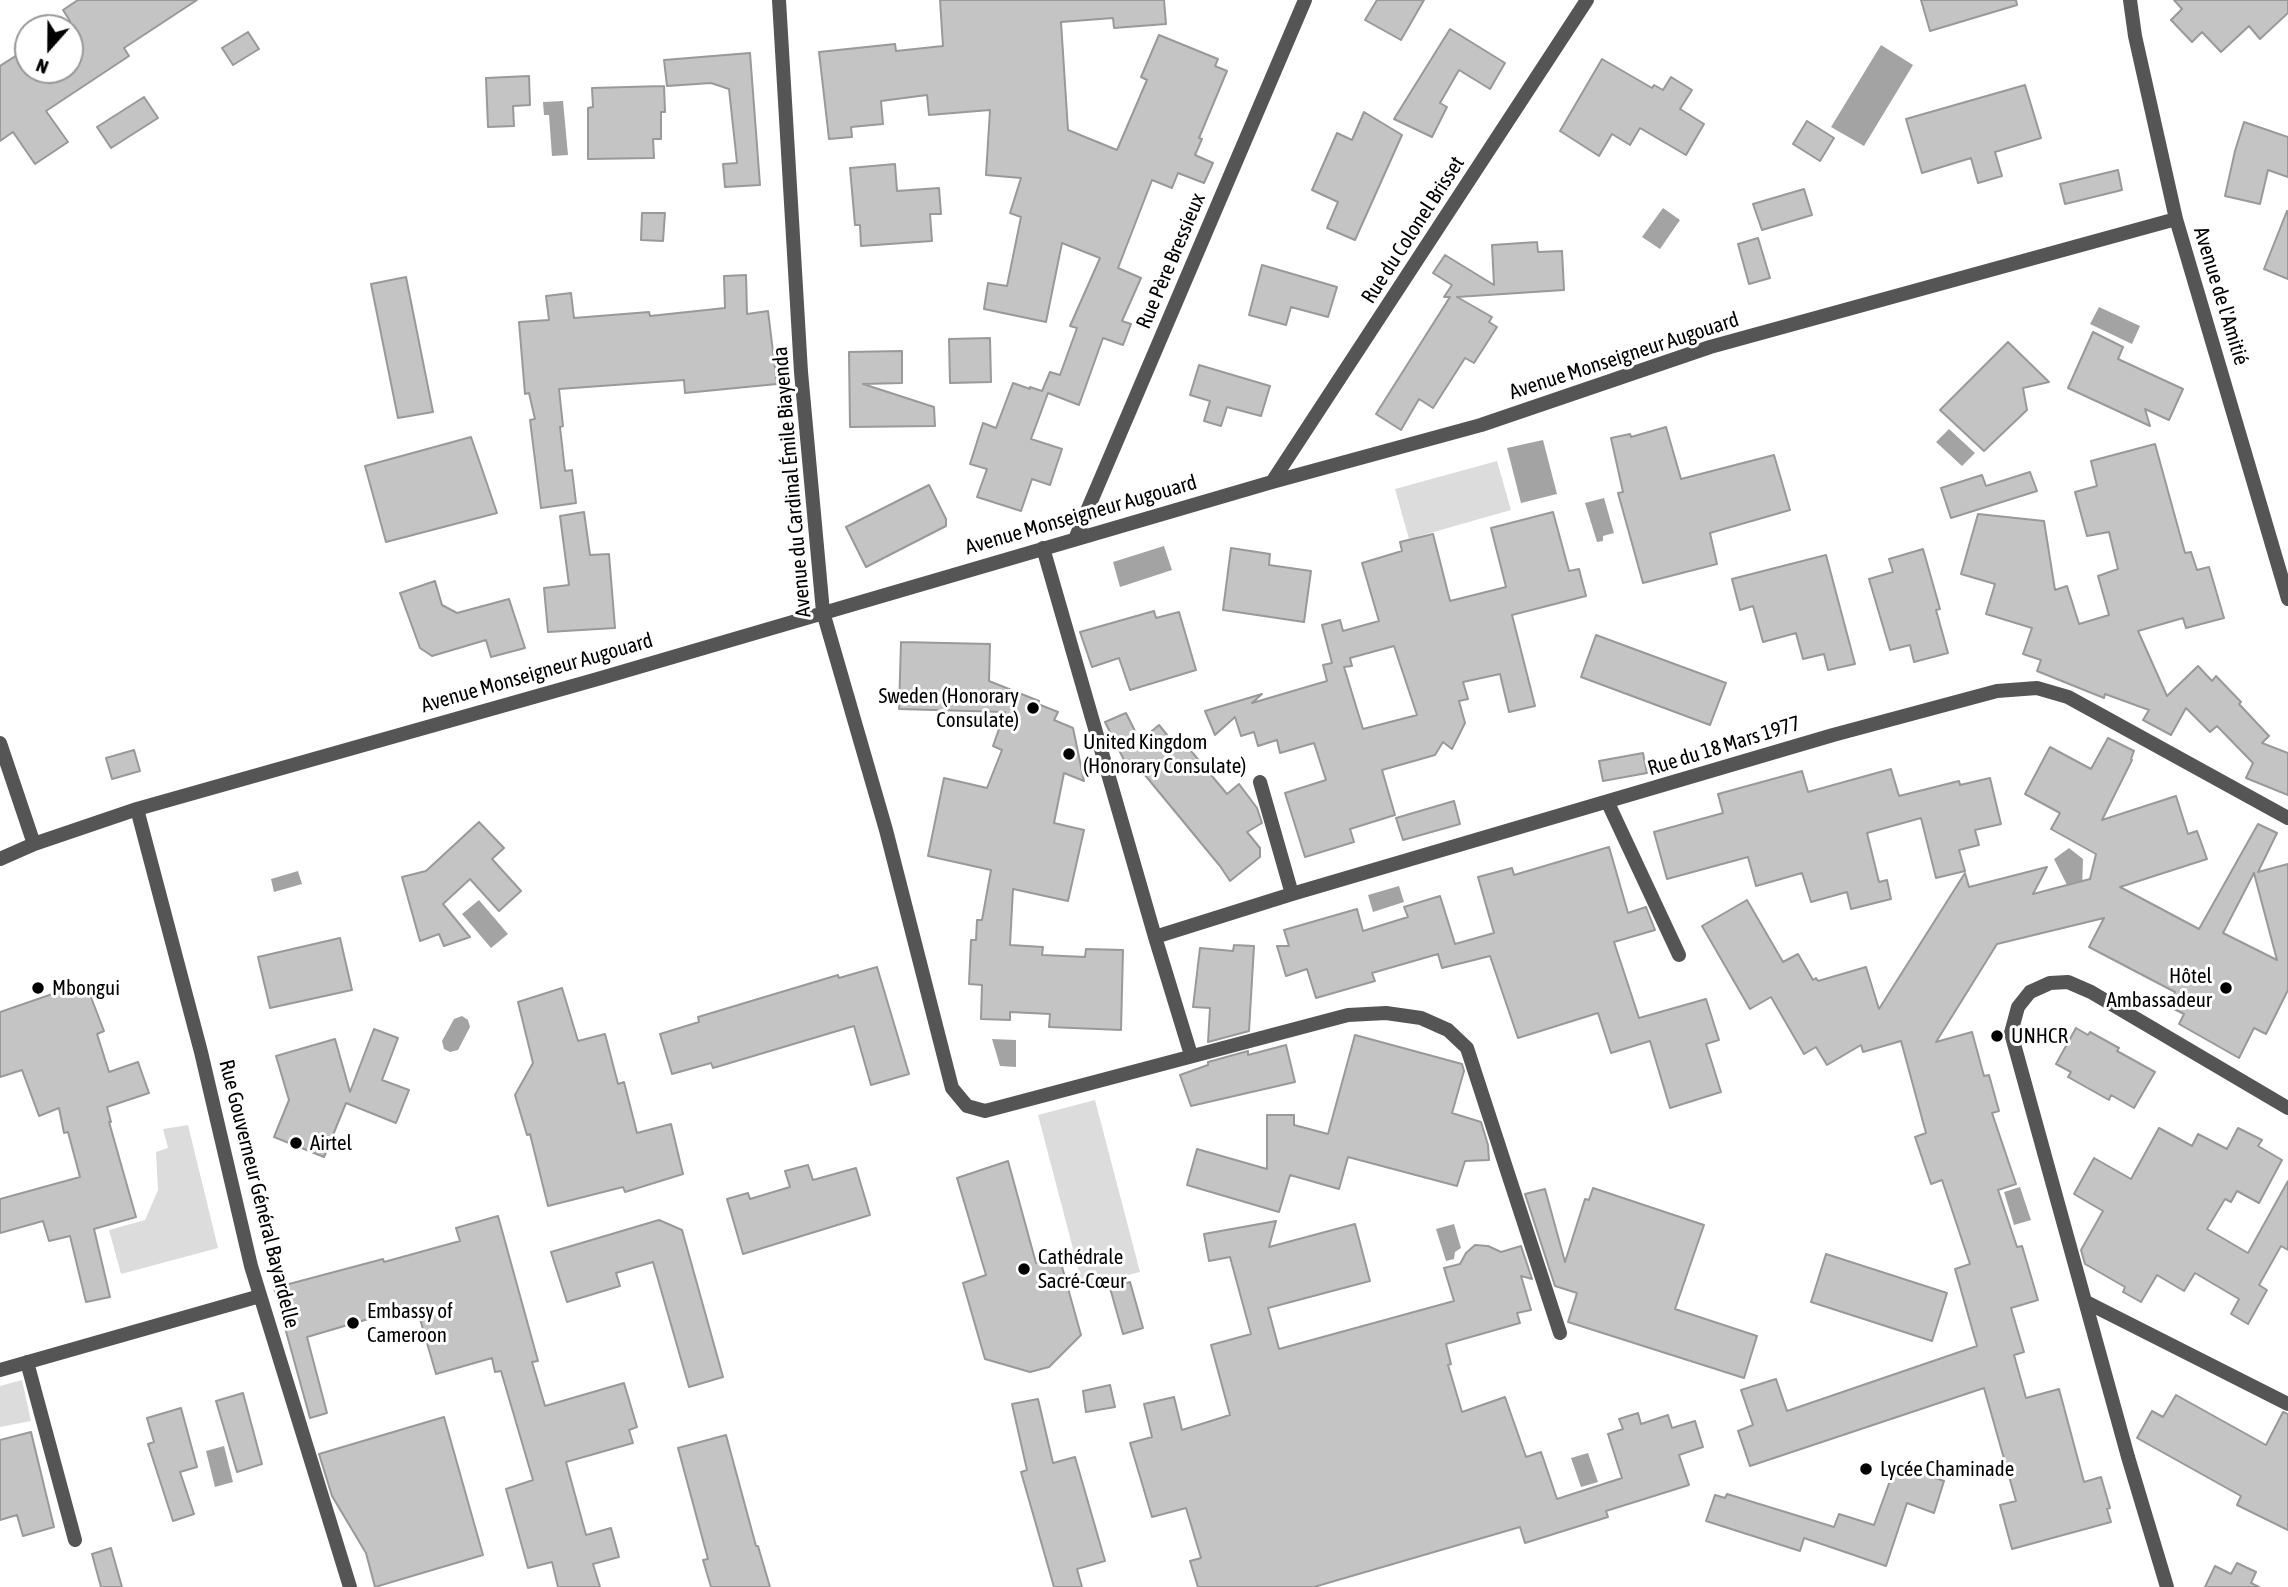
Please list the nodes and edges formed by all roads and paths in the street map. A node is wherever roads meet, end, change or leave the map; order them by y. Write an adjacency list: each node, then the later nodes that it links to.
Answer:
1 (779, 0): 10 (street, Avenue du Cardinal Émile Biayenda)
2 (1305, 0): 7 (street, Rue Père Bressieux)
3 (1587, 0): 6 (street, Rue du Colonel Brisset)
4 (2130, 0): 5 (street, Avenue de l'Amitié)
5 (2176, 219): 6 (street, Avenue Monseigneur Augouard); 9 (street, Avenue de l'Amitié)
6 (1272, 482): 7 (street, Avenue Monseigneur Augouard)
7 (1075, 539): 8 (street, Avenue Monseigneur Augouard)
8 (1044, 548): 10 (street, Avenue Monseigneur Augouard); 19 (street)
9 (2288, 599)
10 (823, 612): 14 (street, Avenue Monseigneur Augouard); 21 (street, Avenue du Cardinal Émile Biayenda)
11 (0, 743): 16 (street)
12 (1260, 782): 18 (street)
13 (1608, 803): 15 (street, Rue du 18 Mars 1977); 18 (street, Rue du 18 Mars 1977); 20 (street)
14 (137, 809): 16 (street, Avenue Monseigneur Augouard); 23 (street, Rue Gouverneur Général Bayardelle)
15 (2288, 818)
16 (34, 844): 17 (street, Avenue Monseigneur Augouard)
17 (0, 859)
18 (1292, 894): 19 (street, Rue du 18 Mars 1977)
19 (1154, 937): 21 (street)
20 (1679, 955)
21 (1191, 1055): 25 (street)
22 (2288, 1108): 24 (street)
23 (260, 1296): 26 (street); 30 (street, Rue Gouverneur Général Bayardelle)
24 (2086, 1302): 28 (street); 31 (street)
25 (1560, 1333)
26 (27, 1362): 27 (street); 29 (street)
27 (0, 1370)
28 (2288, 1404)
29 (75, 1540)
30 (350, 1587)
31 (2167, 1587)

